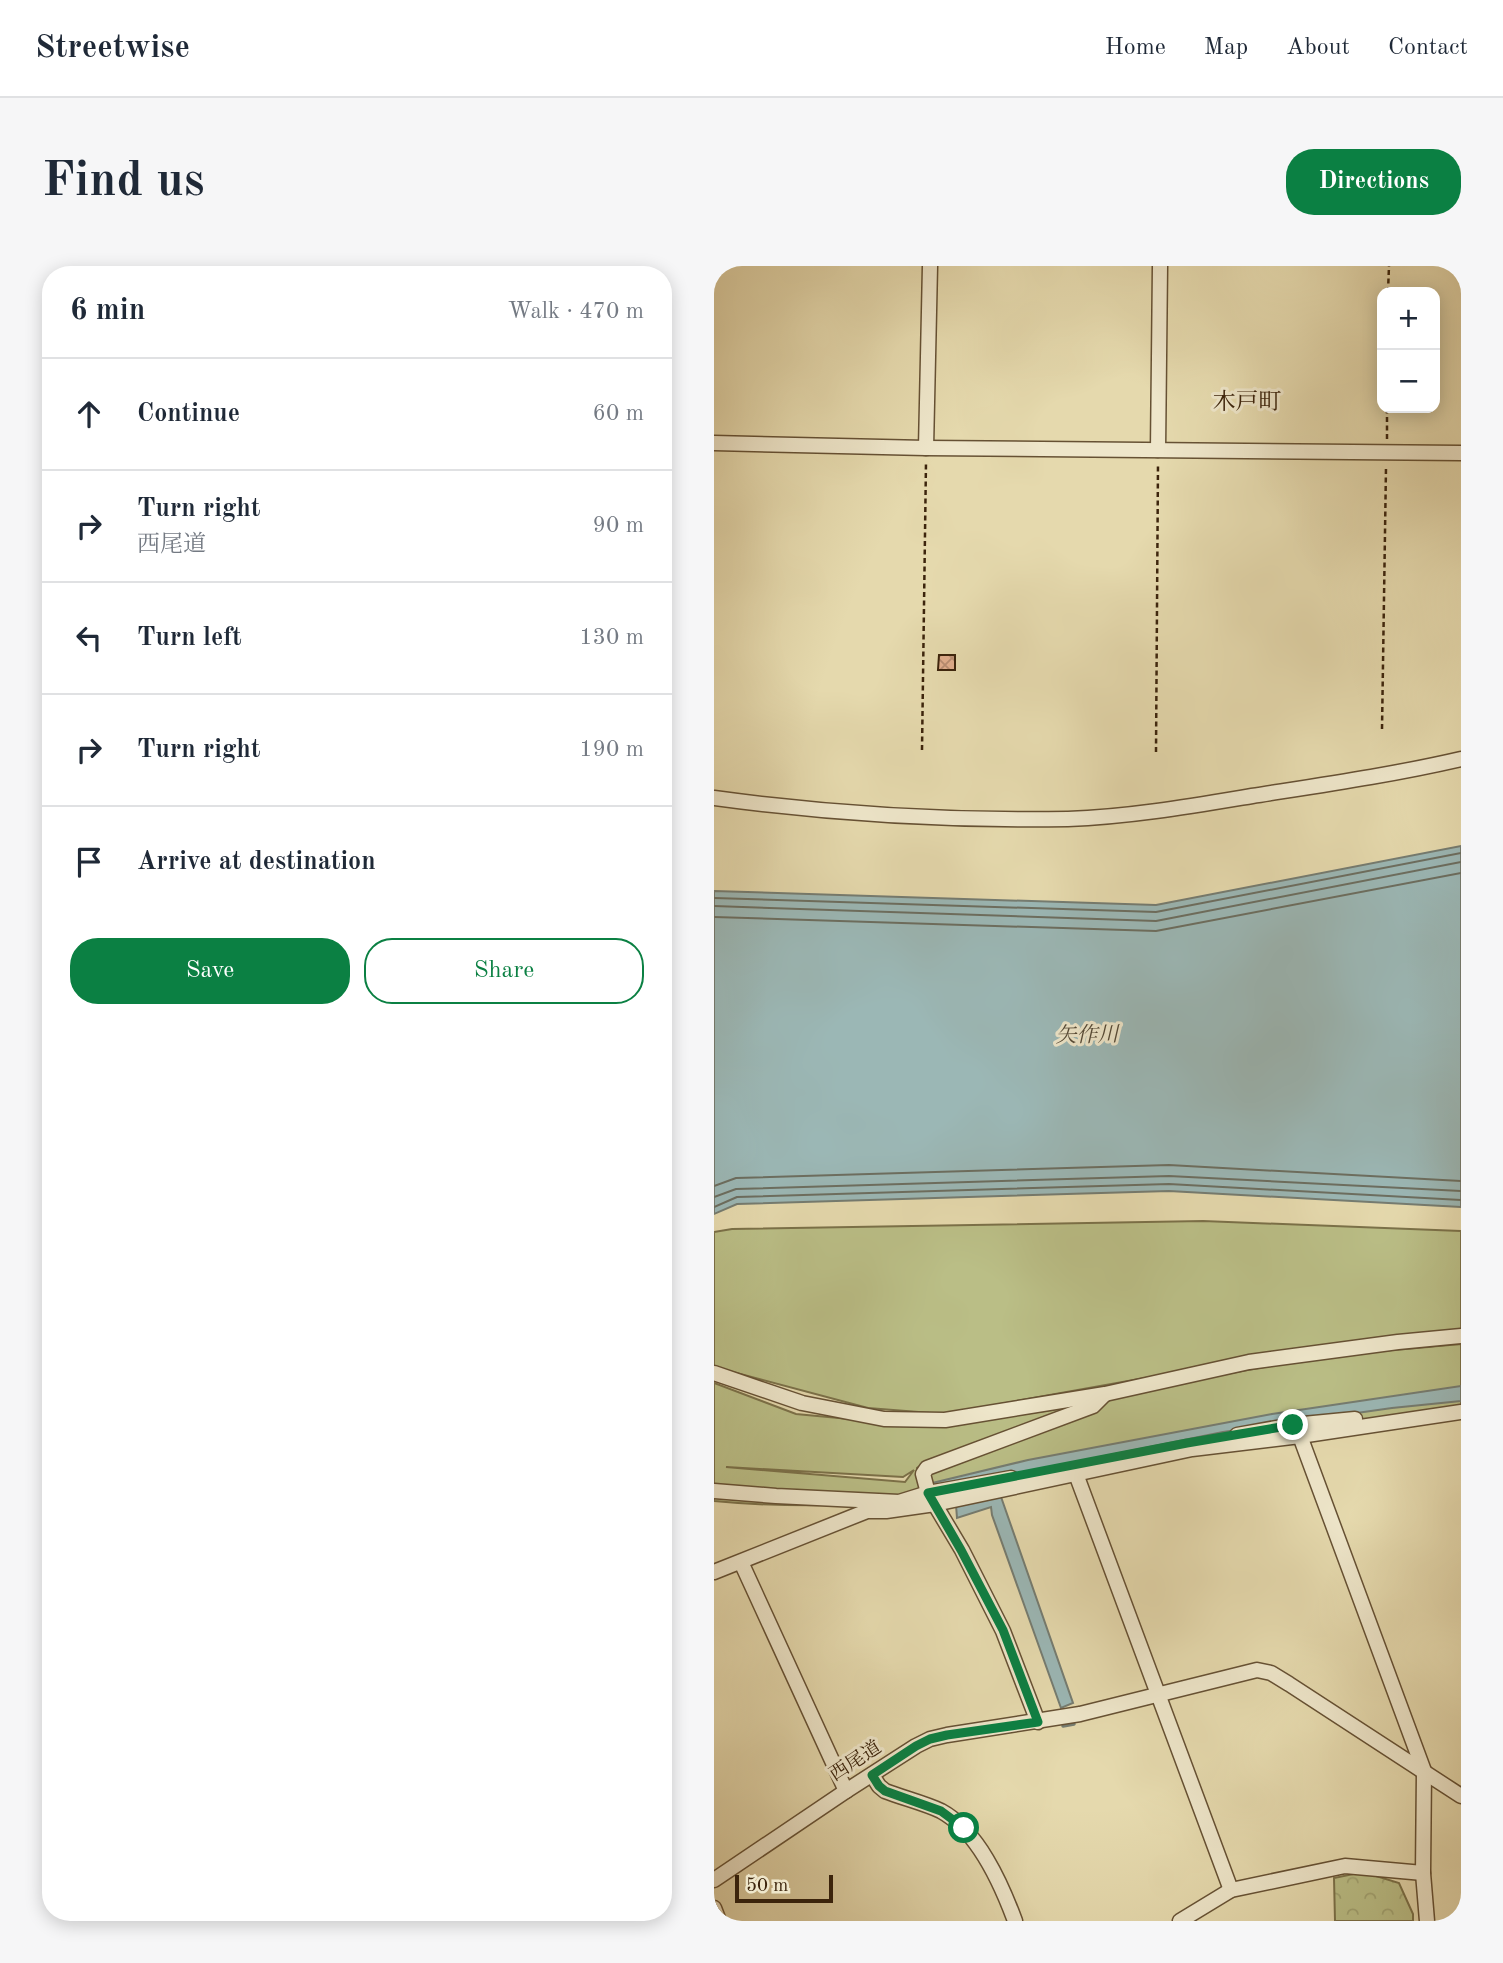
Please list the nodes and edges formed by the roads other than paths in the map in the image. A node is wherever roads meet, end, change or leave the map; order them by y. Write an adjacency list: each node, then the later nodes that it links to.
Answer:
1 (930, 266): 4 (street)
2 (1160, 266): 5 (street)
3 (714, 443): 4 (street)
4 (926, 448): 5 (street)
5 (1158, 450): 6 (street)
6 (1461, 453)
7 (1461, 758): 8 (street)
8 (714, 798)
9 (1461, 1336): 11 (street)
10 (714, 1373): 11 (street)
11 (1105, 1394): 16 (street)
12 (1461, 1409): 13 (street); 16 (street)
13 (1300, 1436): 14 (street); 21 (street)
14 (1076, 1474): 16 (street); 19 (street)
15 (714, 1491): 16 (street)
16 (931, 1499): 17 (street); 20 (street)
17 (741, 1562): 18 (street); 23 (street)
18 (714, 1572)
19 (1157, 1694): 20 (street, 西尾道); 21 (street, 西尾道); 27 (street)
20 (1038, 1722): 22 (street, 西尾道)
21 (1423, 1771): 24 (street, 西尾道); 25 (street)
22 (872, 1775): 23 (street, 西尾道); 30 (street)
23 (846, 1791): 26 (street, 西尾道)
24 (1461, 1796)
25 (1423, 1873): 27 (street); 32 (street)
26 (714, 1880)
27 (1231, 1890): 31 (street)
28 (714, 1908): 29 (street)
29 (719, 1921)
30 (1015, 1921)
31 (1180, 1921)
32 (1427, 1921)

